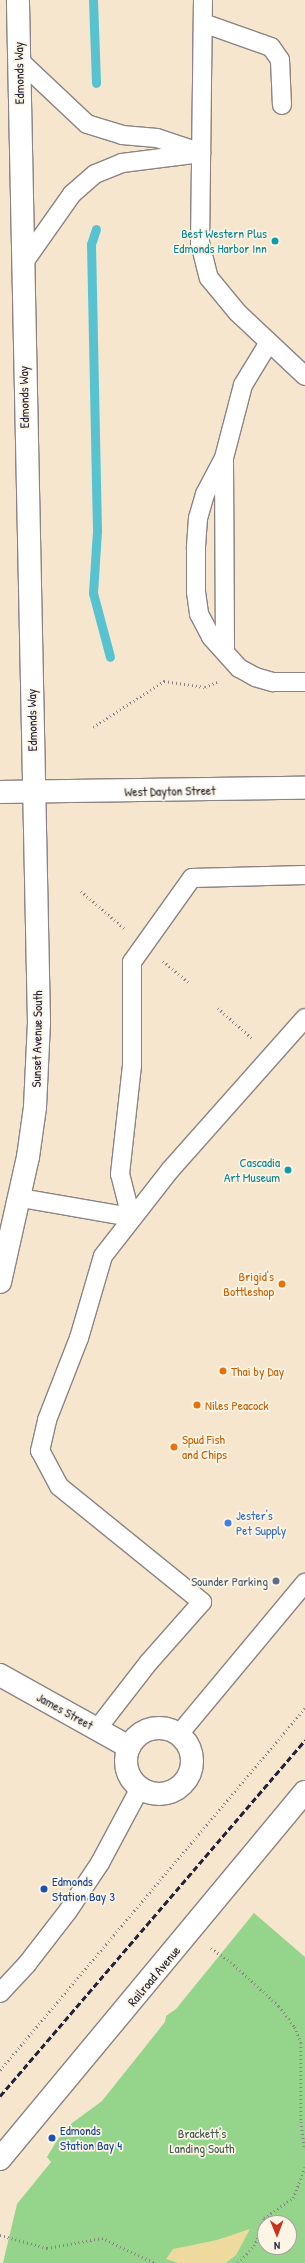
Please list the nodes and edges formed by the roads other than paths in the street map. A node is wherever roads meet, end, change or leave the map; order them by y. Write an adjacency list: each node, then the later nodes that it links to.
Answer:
1 (18, 0): 4 (main road, Edmonds Way)
2 (203, 0): 3 (lane)
3 (203, 23): 5 (lane); 6 (lane)
4 (19, 60): 6 (lane); 7 (main road, Edmonds Way)
5 (282, 105)
6 (201, 153): 7 (lane); 8 (lane)
7 (22, 265): 15 (main road, Edmonds Way)
8 (268, 344): 9 (lane); 10 (lane)
9 (305, 376)
10 (224, 458): 11 (lane); 11 (lane)
11 (225, 652): 12 (lane)
12 (305, 682)
13 (305, 788): 15 (main road, West Dayton Street)
14 (0, 792): 15 (main road, West Dayton Street)
15 (34, 793): 18 (main road, Sunset Avenue South)
16 (305, 875): 19 (lane)
17 (305, 1018): 19 (lane)
18 (21, 1198): 19 (lane); 20 (main road, Sunset Avenue South)
19 (131, 1217): 23 (lane)
20 (0, 1282)
21 (305, 1583): 24 (lane)
22 (0, 1675): 23 (main road, James Street)
23 (97, 1729): 25 (main road, James Street)
24 (179, 1734): 25 (main road); 26 (main road)
25 (129, 1746): 26 (main road)
26 (140, 1788): 28 (lane)
27 (305, 1792): 29 (main road, Railroad Avenue)
28 (0, 1993)
29 (0, 2159)

